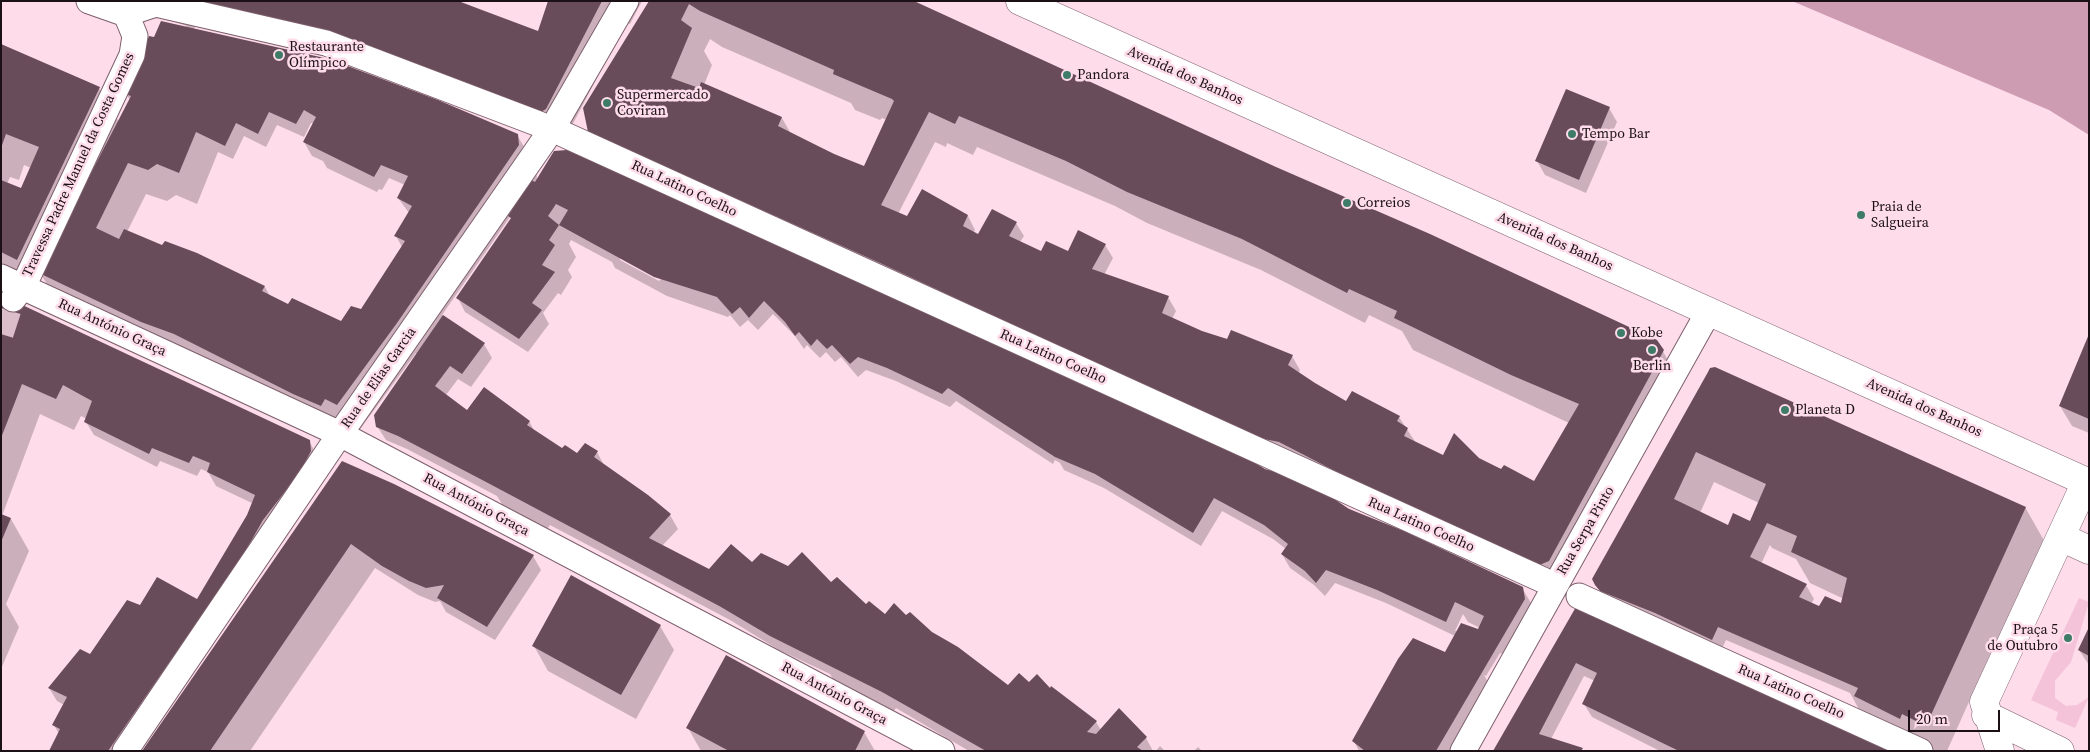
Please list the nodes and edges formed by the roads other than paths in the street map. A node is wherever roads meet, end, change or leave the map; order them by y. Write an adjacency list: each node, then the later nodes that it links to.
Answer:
1 (89, 1): 4 (street)
2 (626, 1): 9 (street, Rua de Elias Garcia)
3 (1020, 1): 8 (main road, Avenida dos Banhos)
4 (126, 14): 5 (street); 7 (street, Travessa Padre Manuel da Costa Gomes)
5 (539, 124)
6 (563, 134): 13 (street, Rua Latino Coelho)
7 (12, 288): 9 (street, Rua António Graça)
8 (1709, 311): 10 (main road, Avenida dos Banhos); 18 (street, Rua Serpa Pinto)
9 (340, 434): 16 (street, Rua de Elias Garcia); 17 (street, Rua António Graça)
10 (2087, 482): 11 (main road)
11 (2061, 536): 12 (main road); 15 (main road)
12 (2089, 550)
13 (1543, 580)
14 (1579, 596): 19 (street, Rua Latino Coelho)
15 (1986, 715): 20 (main road); 21 (main road)
16 (125, 751)
17 (942, 751)
18 (1463, 751)
19 (1920, 751)
20 (2000, 751)
21 (2060, 751)

